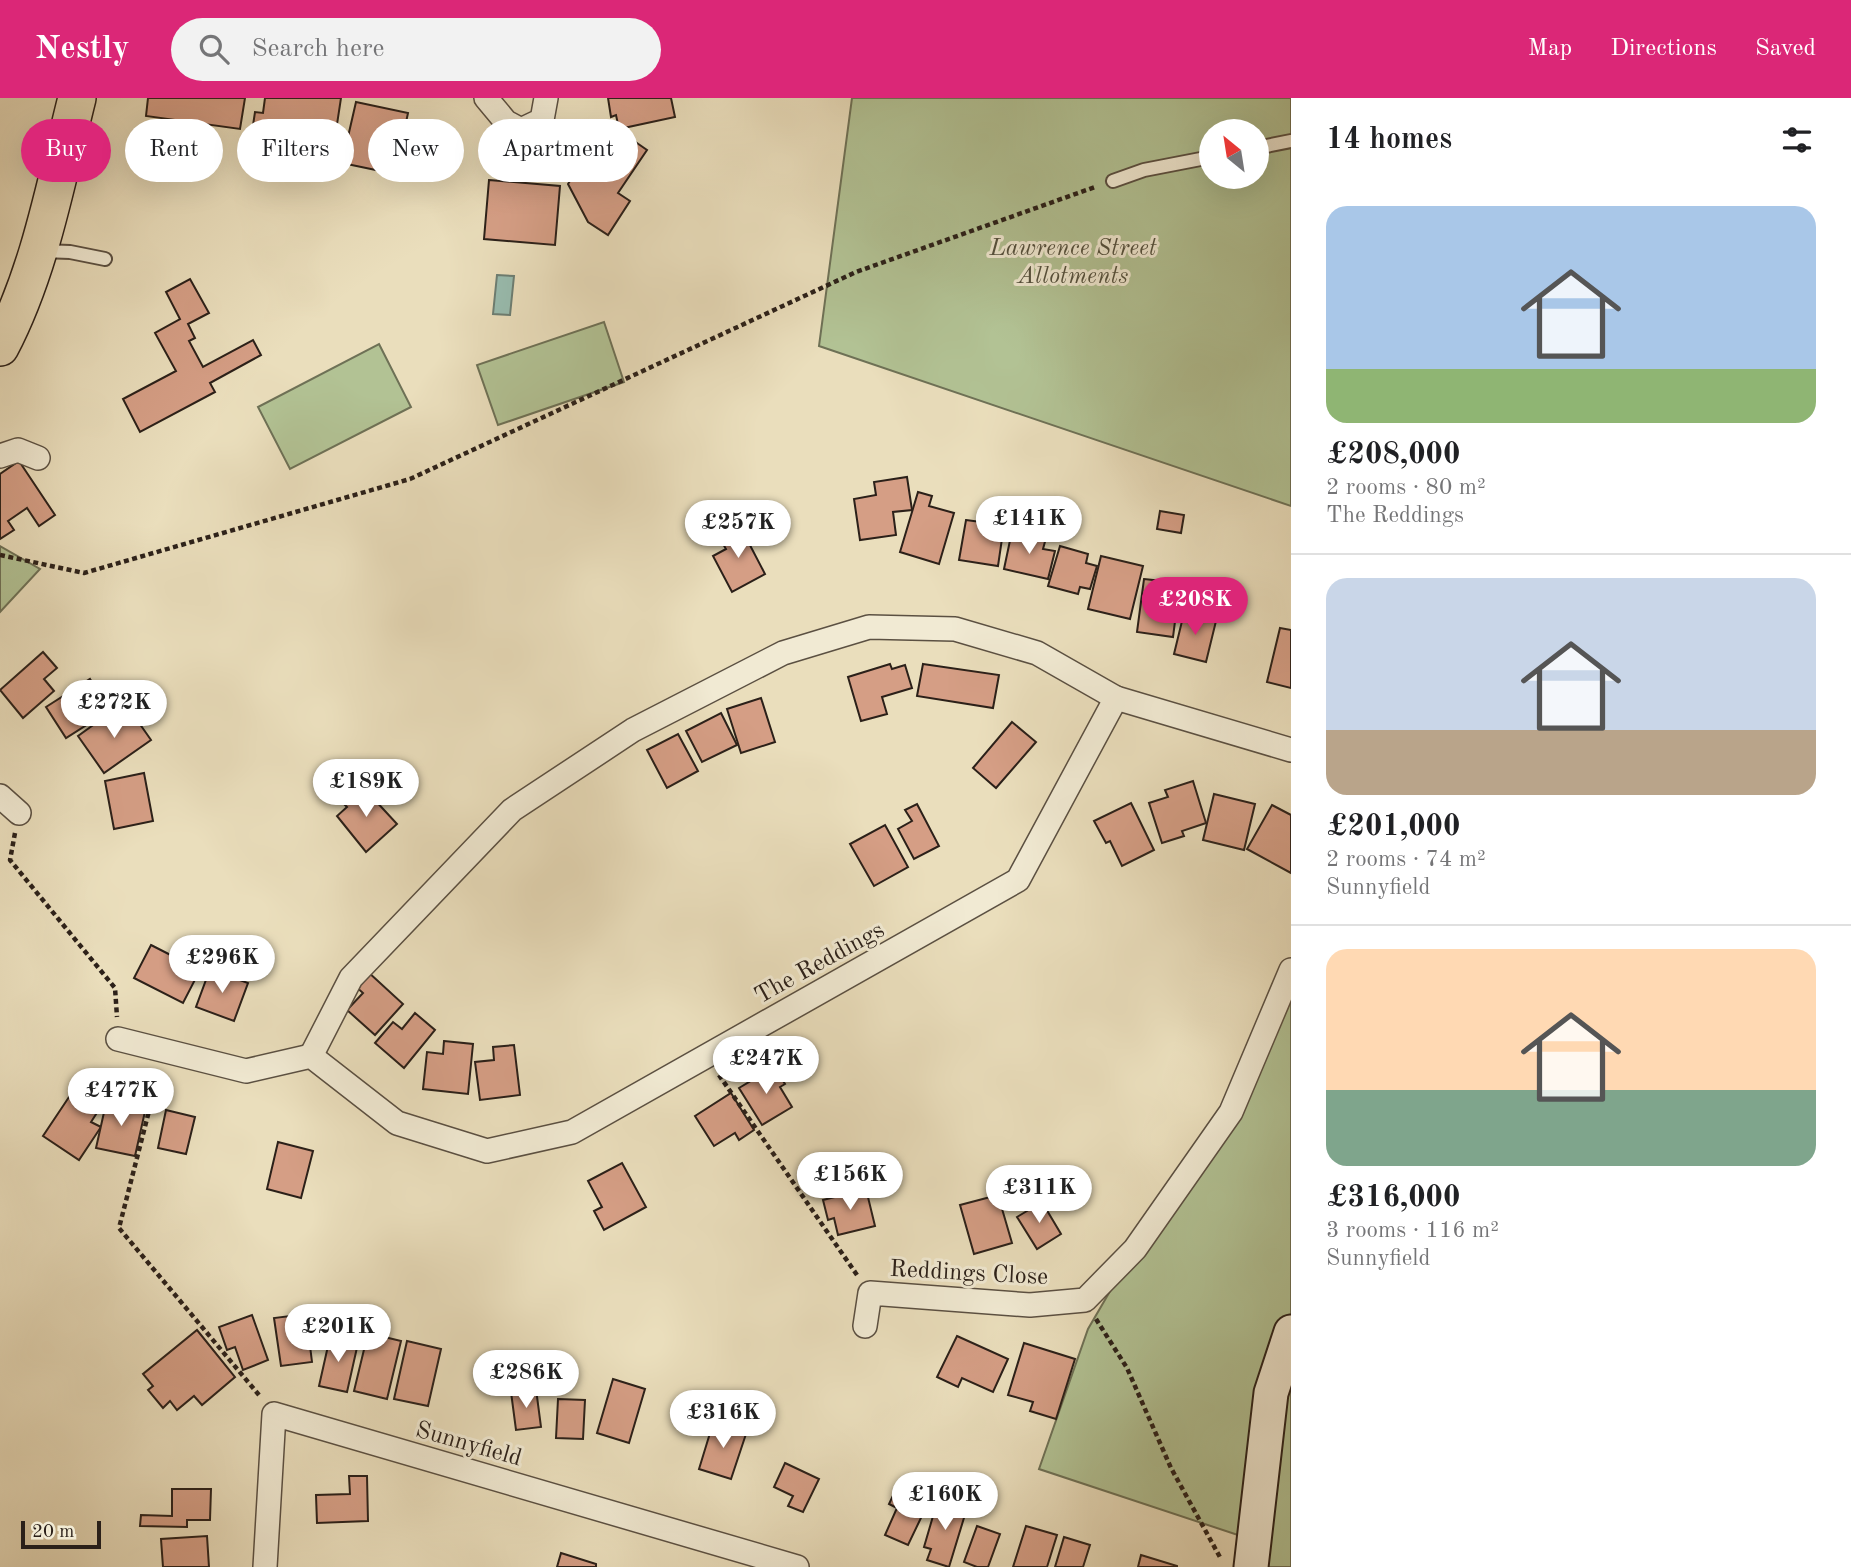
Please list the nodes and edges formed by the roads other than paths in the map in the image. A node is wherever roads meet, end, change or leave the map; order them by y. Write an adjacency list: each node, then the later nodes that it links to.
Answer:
1 (77, 98): 8 (main road)
2 (486, 98): 3 (street)
3 (546, 98)
4 (1291, 141): 5 (lane)
5 (1269, 145)
6 (1199, 159): 7 (lane)
7 (1113, 181)
8 (38, 250): 9 (lane); 10 (main road)
9 (105, 259)
10 (0, 347)
11 (0, 456): 12 (street)
12 (38, 458)
13 (1116, 698): 14 (street); 19 (street); 19 (street, The Reddings)
14 (1291, 750)
15 (0, 796): 16 (street)
16 (19, 813)
17 (1291, 970): 20 (street, Reddings Close)
18 (118, 1039): 19 (street)
19 (311, 1055)
20 (865, 1326)
21 (1291, 1332): 24 (street)
22 (265, 1567): 23 (street, Sunnyfield)
23 (797, 1567)
24 (1251, 1567)

